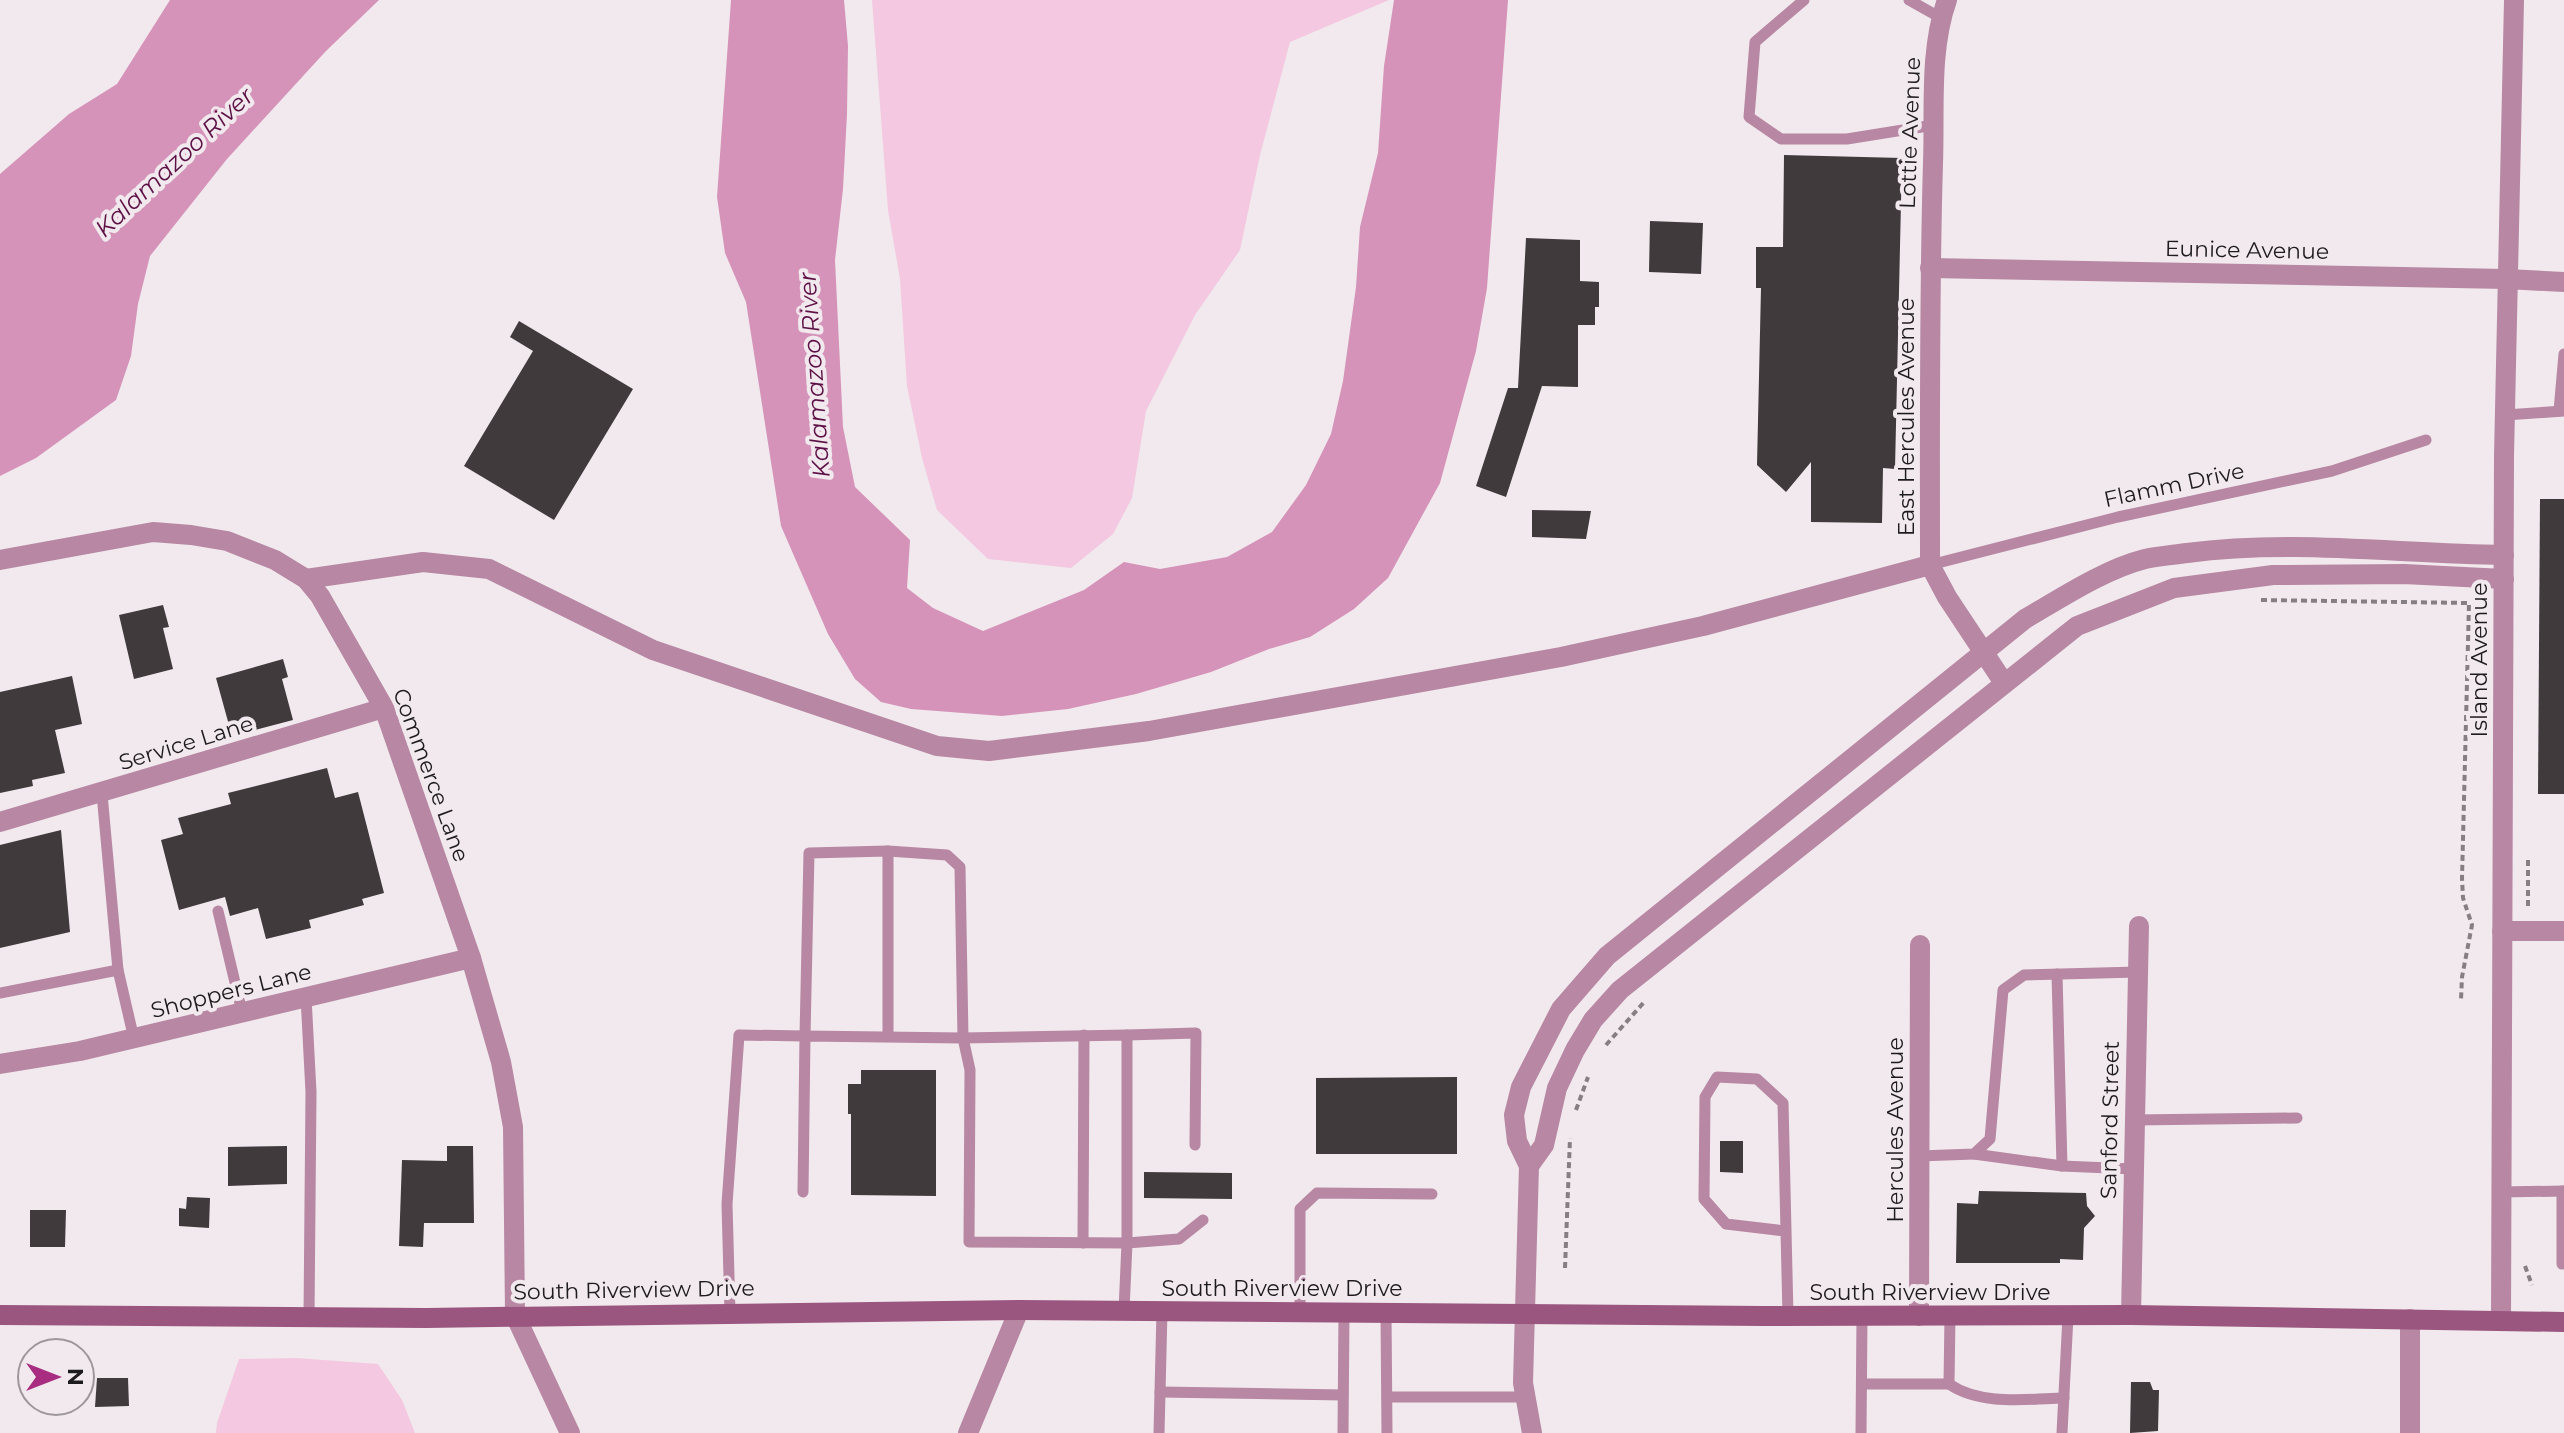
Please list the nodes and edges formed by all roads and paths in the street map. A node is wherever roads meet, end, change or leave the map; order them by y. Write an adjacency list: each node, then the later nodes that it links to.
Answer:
1 (1804, 0): 5 (lane)
2 (1909, 0): 4 (lane)
3 (2514, 0): 7 (street, Island Avenue)
4 (1944, 9): 5 (street, Lottie Avenue)
5 (1934, 125): 6 (street, Lottie Avenue)
6 (1930, 268): 7 (street, Eunice Avenue); 15 (street, East Hercules Avenue)
7 (2506, 279): 8 (street, Eunice Avenue); 11 (street, Island Avenue)
8 (2564, 282)
9 (2564, 354): 10 (lane)
10 (2561, 411): 11 (lane)
11 (2505, 415): 13 (street, Island Avenue)
12 (2426, 440): 15 (lane, Flamm Drive)
13 (2504, 555): 17 (street, Island Avenue); 19 (street)
14 (0, 560): 16 (street, Commerce Lane)
15 (1930, 565): 16 (street); 19 (street)
16 (306, 579): 21 (street, Commerce Lane)
17 (2504, 579): 20 (street); 27 (street, Island Avenue)
18 (2258, 600): 37 (path)
19 (1984, 652): 20 (street); 55 (street)
20 (2004, 683): 55 (street)
21 (384, 708): 22 (street, Service Lane); 30 (street, Commerce Lane)
22 (102, 794): 23 (street, Service Lane); 31 (lane)
23 (0, 822)
24 (888, 851): 41 (lane); 42 (lane); 43 (lane)
25 (218, 911): 38 (lane)
26 (2139, 926): 32 (street, Sanford Street)
27 (2502, 931): 28 (street); 60 (street, Island Avenue)
28 (2564, 931)
29 (1920, 945): 54 (street, Hercules Avenue)
30 (471, 958): 36 (street, Shoppers Lane); 77 (street, Commerce Lane)
31 (118, 970): 34 (lane); 44 (lane)
32 (2138, 972): 33 (lane); 50 (street, Sanford Street)
33 (2057, 974): 53 (lane); 56 (lane)
34 (0, 993)
35 (1651, 995): 45 (path)
36 (306, 997): 38 (street, Shoppers Lane); 84 (lane)
37 (2461, 1000)
38 (242, 1012): 44 (street, Shoppers Lane)
39 (1084, 1035): 40 (lane); 43 (lane); 64 (lane)
40 (1127, 1035): 52 (lane); 65 (lane)
41 (805, 1036): 42 (lane); 59 (lane); 73 (lane)
42 (888, 1036): 43 (lane)
43 (963, 1038): 64 (lane)
44 (134, 1039): 46 (street, Shoppers Lane)
45 (1604, 1047)
46 (0, 1064)
47 (1592, 1068): 49 (path)
48 (2297, 1118): 50 (lane)
49 (1574, 1119)
50 (2134, 1120): 57 (street, Sanford Street)
51 (1571, 1131): 67 (path)
52 (1195, 1145)
53 (1974, 1154): 54 (lane); 56 (lane)
54 (1919, 1156): 81 (street, Hercules Avenue)
55 (1529, 1166): 75 (street)
56 (2062, 1166): 57 (lane)
57 (2133, 1169): 78 (street, Sanford Street)
58 (2563, 1191): 60 (lane); 66 (lane)
59 (803, 1192)
60 (2501, 1192): 86 (street, Island Avenue)
61 (1432, 1194): 71 (lane)
62 (1203, 1220): 65 (lane)
63 (1785, 1231): 63 (lane); 79 (lane)
64 (1083, 1243): 65 (lane)
65 (1127, 1243): 69 (lane)
66 (2562, 1264)
67 (1565, 1268)
68 (1019, 1310): 69 (street, South Riverview Drive); 73 (street, South Riverview Drive); 96 (street)
69 (1124, 1311): 70 (street, South Riverview Drive)
70 (1162, 1311): 71 (street, South Riverview Drive); 93 (lane)
71 (1300, 1312): 72 (street, South Riverview Drive)
72 (1344, 1312): 74 (street, South Riverview Drive); 90 (lane)
73 (730, 1313): 77 (street, South Riverview Drive)
74 (1386, 1313): 75 (street, South Riverview Drive); 91 (lane)
75 (1526, 1314): 79 (street, South Riverview Drive); 92 (street)
76 (0, 1315): 84 (street, South Riverview Drive)
77 (515, 1315): 84 (street, South Riverview Drive); 95 (street)
78 (2131, 1315): 83 (street, South Riverview Drive); 85 (street, South Riverview Drive)
79 (1788, 1316): 80 (street, South Riverview Drive)
80 (1862, 1316): 81 (street, South Riverview Drive); 88 (lane)
81 (1919, 1316): 82 (street, South Riverview Drive)
82 (1950, 1316): 83 (street, South Riverview Drive); 89 (lane)
83 (2068, 1316): 94 (lane)
84 (309, 1317)
85 (2410, 1319): 86 (street, South Riverview Drive); 103 (street)
86 (2501, 1320): 87 (street, South Riverview Drive)
87 (2564, 1322)
88 (1863, 1384): 89 (lane); 101 (lane)
89 (1949, 1384): 94 (lane)
90 (1343, 1395): 93 (lane); 98 (lane)
91 (1387, 1397): 92 (lane); 99 (lane)
92 (1525, 1397): 100 (street)
93 (1160, 1398): 97 (lane)
94 (2064, 1398): 102 (lane)
95 (570, 1433)
96 (968, 1433)
97 (1159, 1433)
98 (1343, 1433)
99 (1387, 1433)
100 (1532, 1433)
101 (1861, 1433)
102 (2062, 1433)
103 (2410, 1433)

